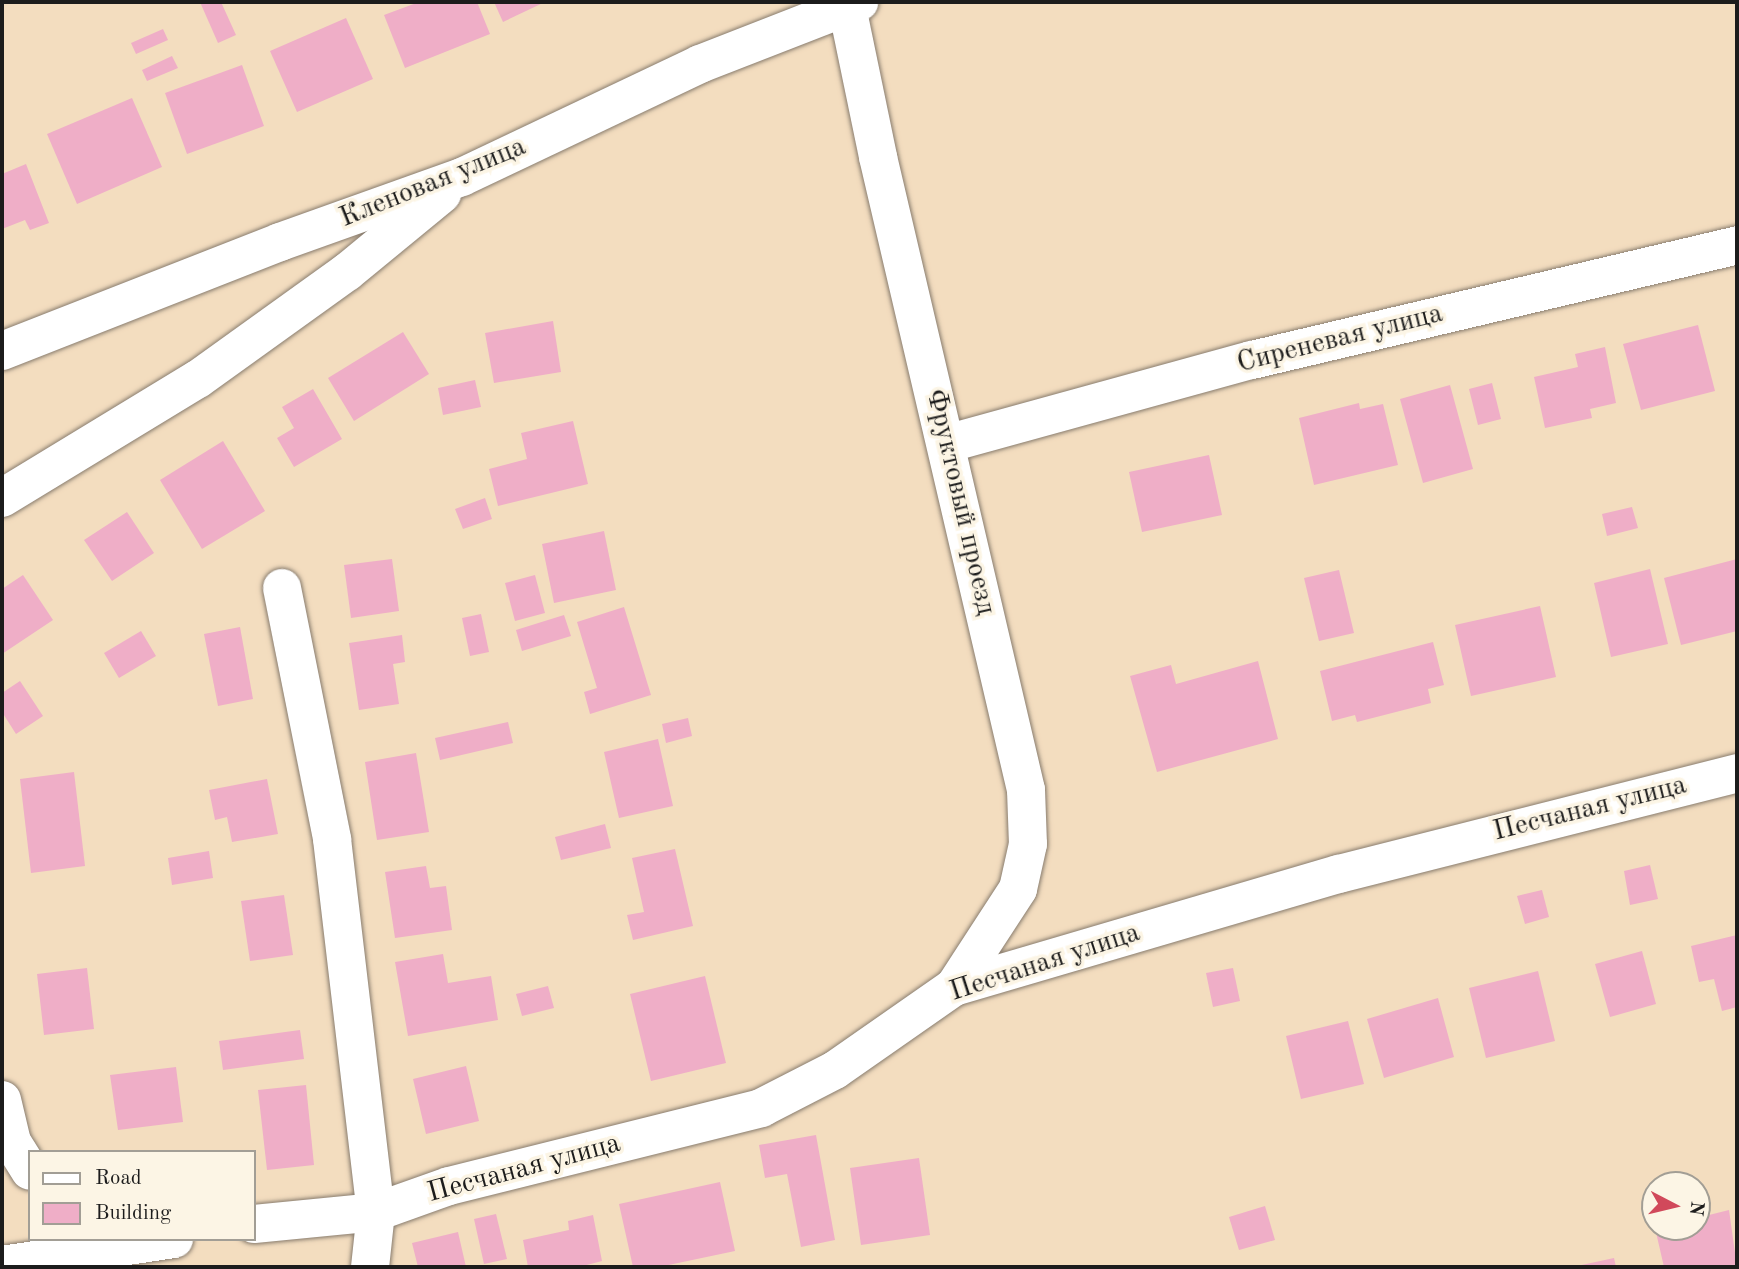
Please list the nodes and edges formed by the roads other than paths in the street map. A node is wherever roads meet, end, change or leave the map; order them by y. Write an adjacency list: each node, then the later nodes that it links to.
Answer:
1 (851, 4): 2 (street, Кленовая улица); 5 (street, Фруктовый проезд)
2 (462, 177): 4 (street, Кленовая улица); 6 (street)
3 (1737, 245): 5 (street, Сиреневая улица)
4 (2, 351)
5 (946, 444): 9 (street, Фруктовый проезд)
6 (2, 498)
7 (282, 588): 12 (street)
8 (1737, 773): 9 (street, Песчаная улица)
9 (954, 987): 12 (street, Песчаная улица)
10 (2, 1100): 11 (street)
11 (28, 1168)
12 (376, 1212): 13 (street, Песчаная улица); 17 (street)
13 (256, 1224)
14 (150, 1241): 15 (street)
15 (114, 1244): 16 (street)
16 (2, 1265)
17 (370, 1267)

